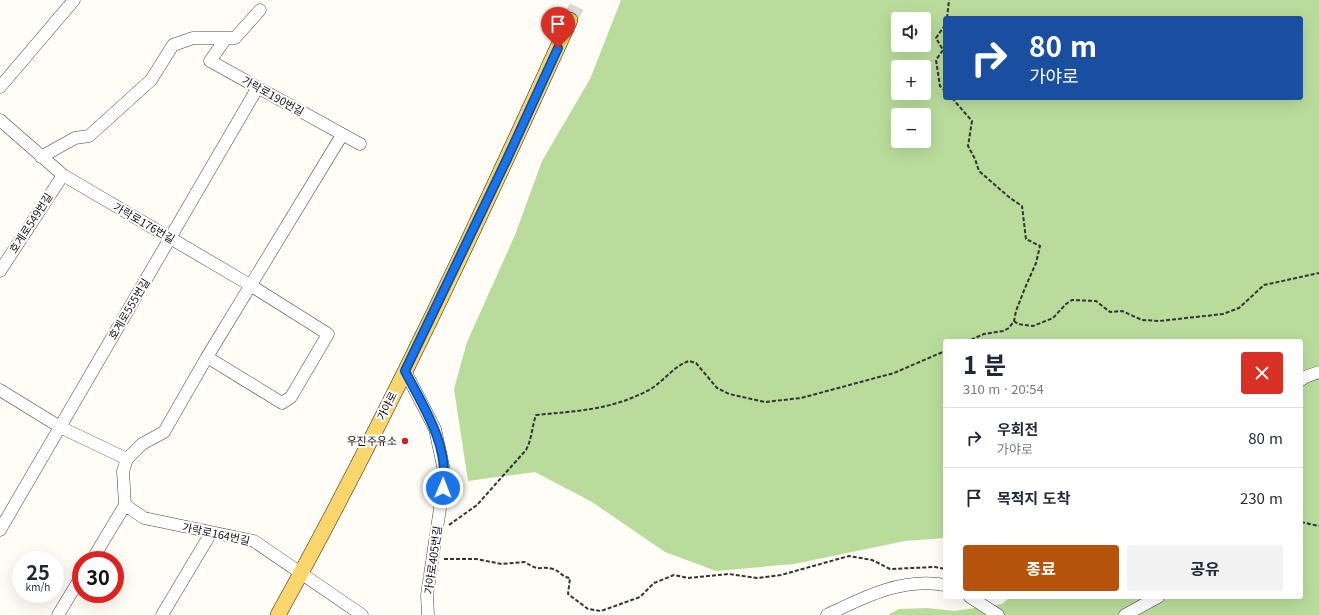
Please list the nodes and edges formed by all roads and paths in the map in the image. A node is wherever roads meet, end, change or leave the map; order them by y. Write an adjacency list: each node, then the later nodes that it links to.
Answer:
1 (74, 0): 10 (street)
2 (949, 0): 4 (path)
3 (260, 10): 7 (street, 가락로190번길)
4 (947, 16)
5 (570, 20): 27 (main road, 가야로)
6 (943, 27): 8 (path)
7 (226, 38): 11 (street, 가락로190번길); 17 (street, 가락로190번길)
8 (943, 50)
9 (943, 50): 12 (path)
10 (0, 87)
11 (258, 87): 15 (street, 가락로190번길); 19 (street, 호계로555번길)
12 (943, 89)
13 (954, 100): 23 (path)
14 (0, 120): 17 (street, 가락로176번길)
15 (342, 134): 16 (street, 가락로190번길); 22 (street)
16 (360, 144)
17 (41, 157): 18 (street, 가락로176번길)
18 (63, 175): 19 (street, 가락로176번길); 20 (street, 호계로549번길)
19 (171, 238): 22 (street, 가락로176번길); 31 (street, 호계로555번길)
20 (0, 271)
21 (1319, 273): 23 (path)
22 (250, 286): 26 (street); 26 (street, 가락로176번길)
23 (1014, 321): 24 (path)
24 (973, 339)
25 (943, 352): 37 (path)
26 (207, 357): 32 (street)
27 (405, 371): 40 (street, 가야로405번길); 42 (main road, 가야로)
28 (1319, 372): 29 (street)
29 (1303, 378)
30 (0, 390): 31 (street)
31 (60, 427): 32 (street); 36 (street, 호계로555번길)
32 (128, 459): 33 (street)
33 (125, 505): 38 (street, 가락로164번길); 39 (street)
34 (1303, 522): 35 (path)
35 (1319, 526)
36 (0, 530)
37 (446, 531)
38 (211, 533): 42 (street, 가락로164번길); 48 (street)
39 (97, 551)
40 (433, 557): 41 (path); 51 (street, 가야로405번길)
41 (943, 569)
42 (301, 574): 49 (main road, 가야로); 50 (street, 가락로164번길)
43 (943, 585): 52 (street)
44 (72, 592): 47 (street)
45 (973, 599): 53 (street)
46 (1154, 599): 54 (street)
47 (58, 615)
48 (162, 615)
49 (278, 615)
50 (362, 615)
51 (428, 615)
52 (827, 615)
53 (998, 615)
54 (1125, 615)

